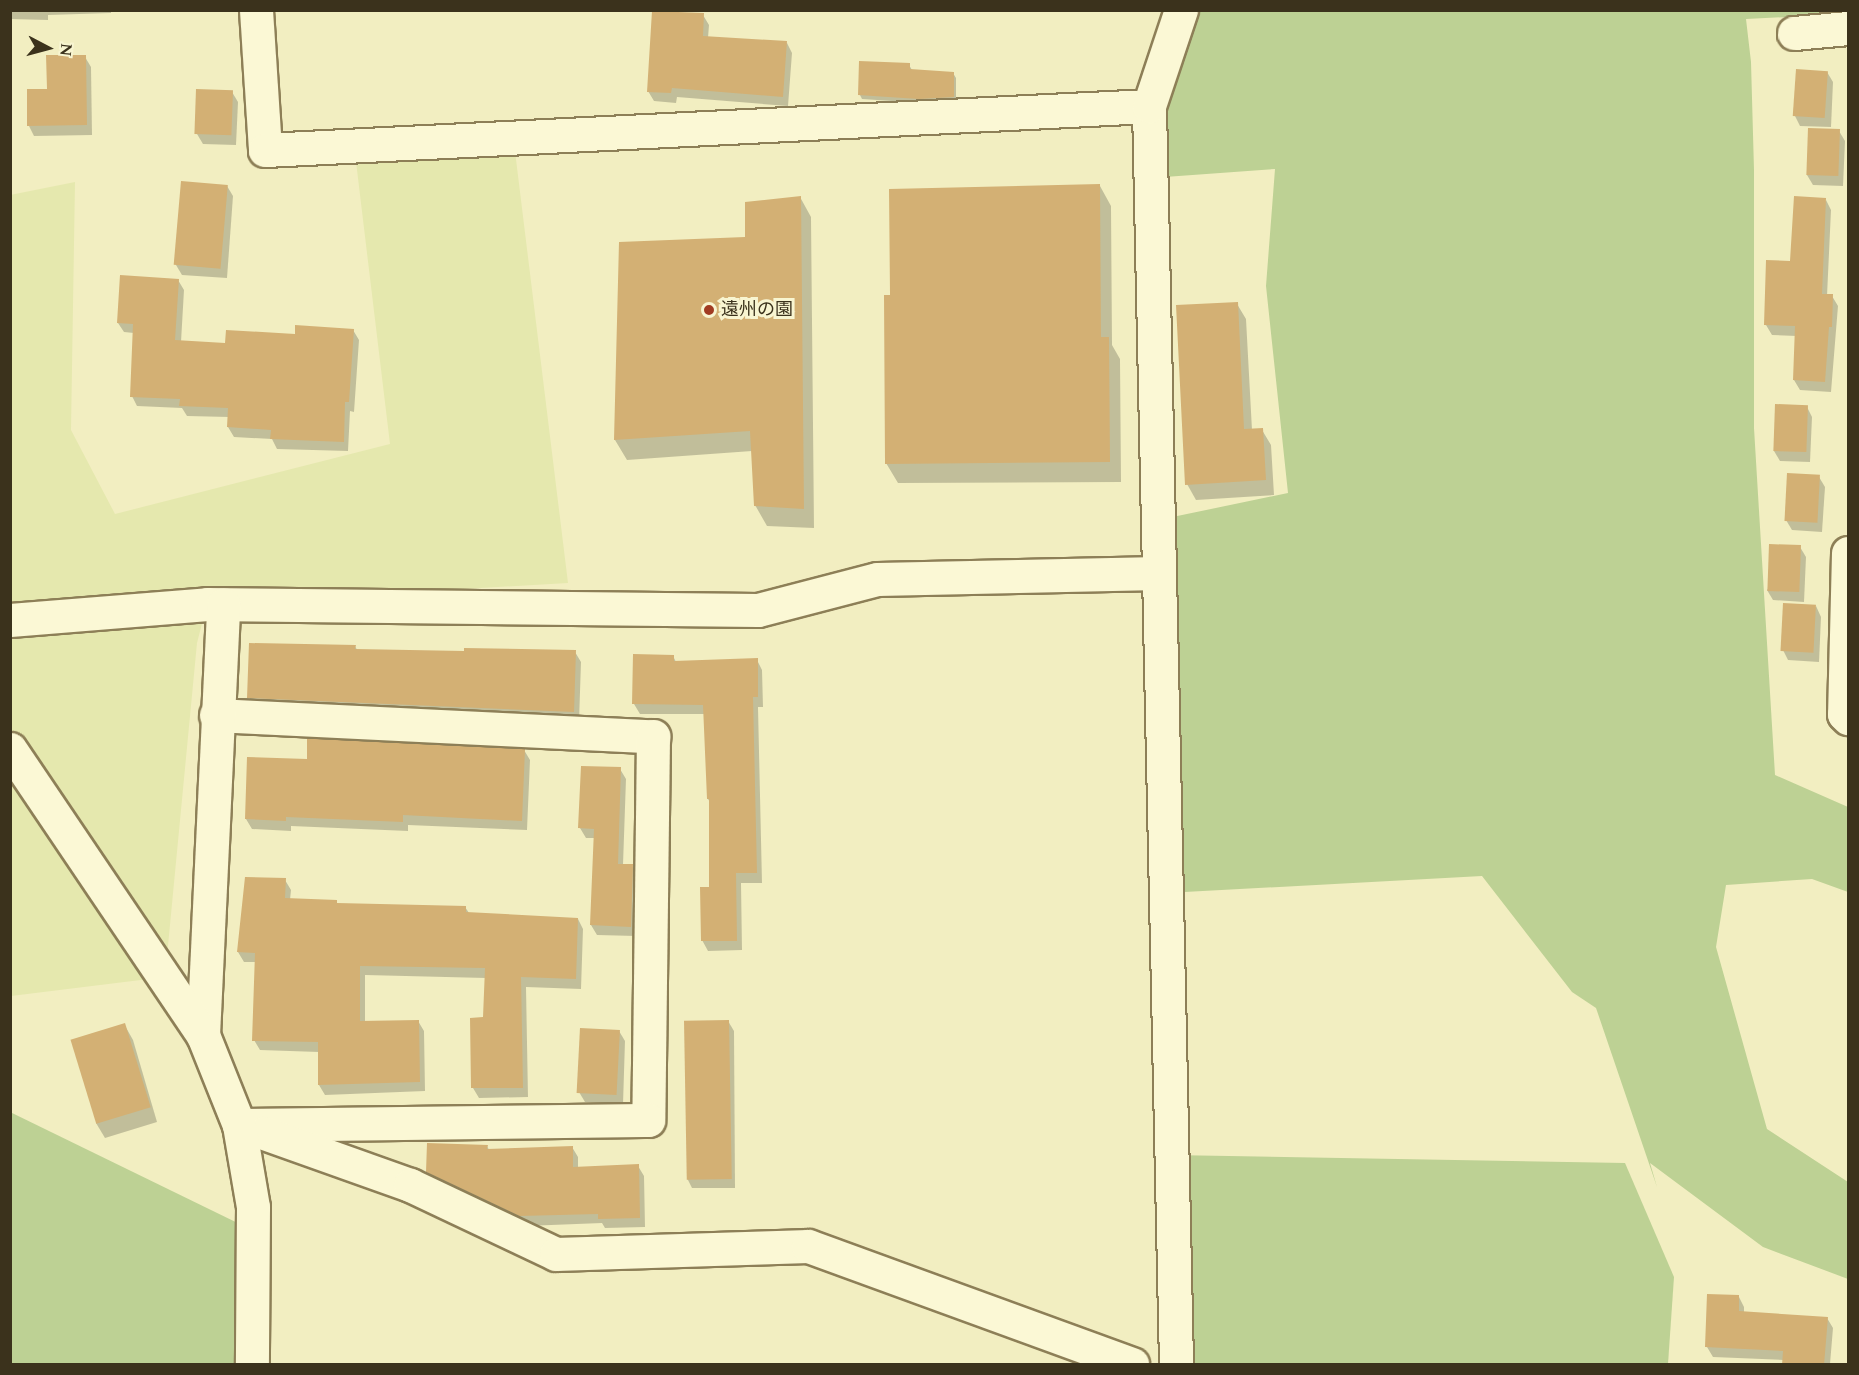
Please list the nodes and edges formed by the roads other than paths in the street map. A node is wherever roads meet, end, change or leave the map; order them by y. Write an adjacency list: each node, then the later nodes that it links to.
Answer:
1 (256, 10): 5 (street)
2 (1180, 13): 5 (street)
3 (1848, 28): 4 (street)
4 (1794, 33)
5 (1149, 106): 7 (street)
6 (1848, 553): 10 (street)
7 (1159, 573): 8 (street); 18 (street)
8 (223, 604): 9 (street); 11 (street)
9 (10, 620)
10 (1848, 621): 12 (street)
11 (216, 715): 14 (street); 15 (street)
12 (1848, 718)
13 (10, 749): 14 (street)
14 (203, 1035): 15 (street)
15 (239, 1125): 16 (street); 17 (street)
16 (252, 1365)
17 (1132, 1365)
18 (1176, 1365)

